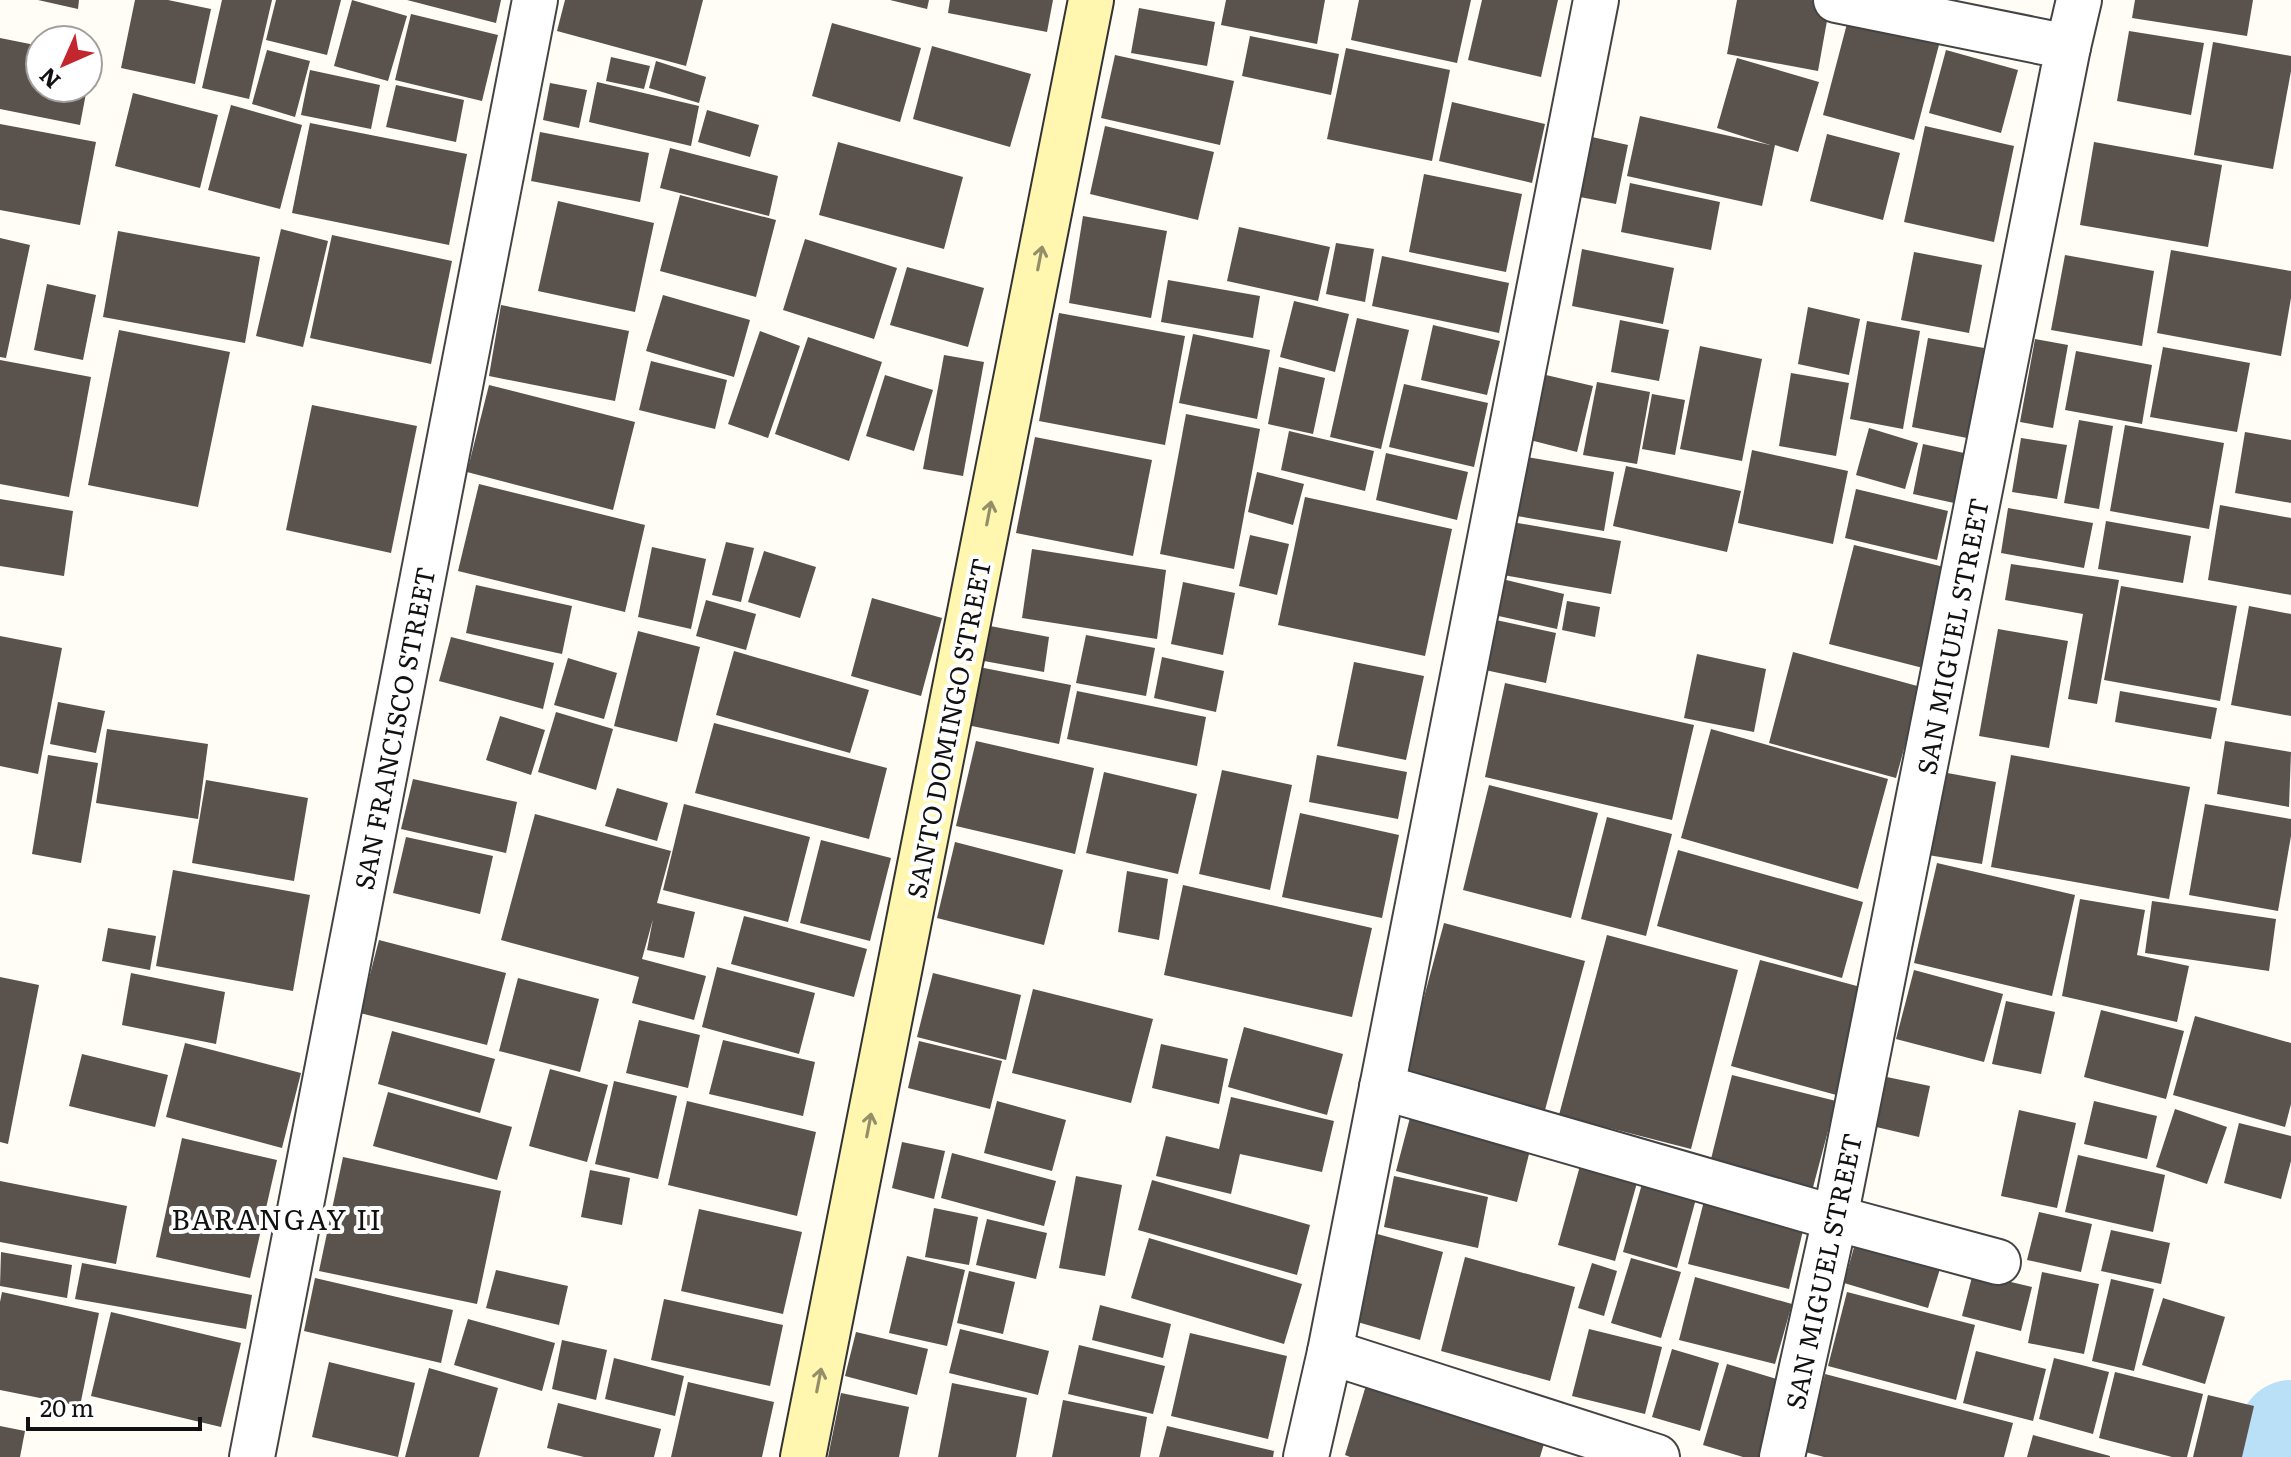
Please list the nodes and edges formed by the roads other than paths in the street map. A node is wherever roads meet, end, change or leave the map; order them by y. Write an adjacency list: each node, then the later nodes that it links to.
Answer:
1 (535, 0): 11 (street, SAN FRANCISCO STREET)
2 (1091, 0): 12 (main road, SANTO DOMINGO STREET, one-way to 2)
3 (1596, 0): 7 (street)
4 (1836, 0): 6 (street)
5 (2079, 0): 6 (street, SAN MIGUEL STREET)
6 (2068, 47): 8 (street, SAN MIGUEL STREET)
7 (1382, 1087): 8 (street); 10 (street)
8 (1835, 1218): 9 (street); 15 (street, SAN MIGUEL STREET)
9 (1998, 1262)
10 (1330, 1352): 13 (street); 14 (street)
11 (252, 1457)
12 (803, 1457)
13 (1306, 1457)
14 (1657, 1457)
15 (1782, 1457)

